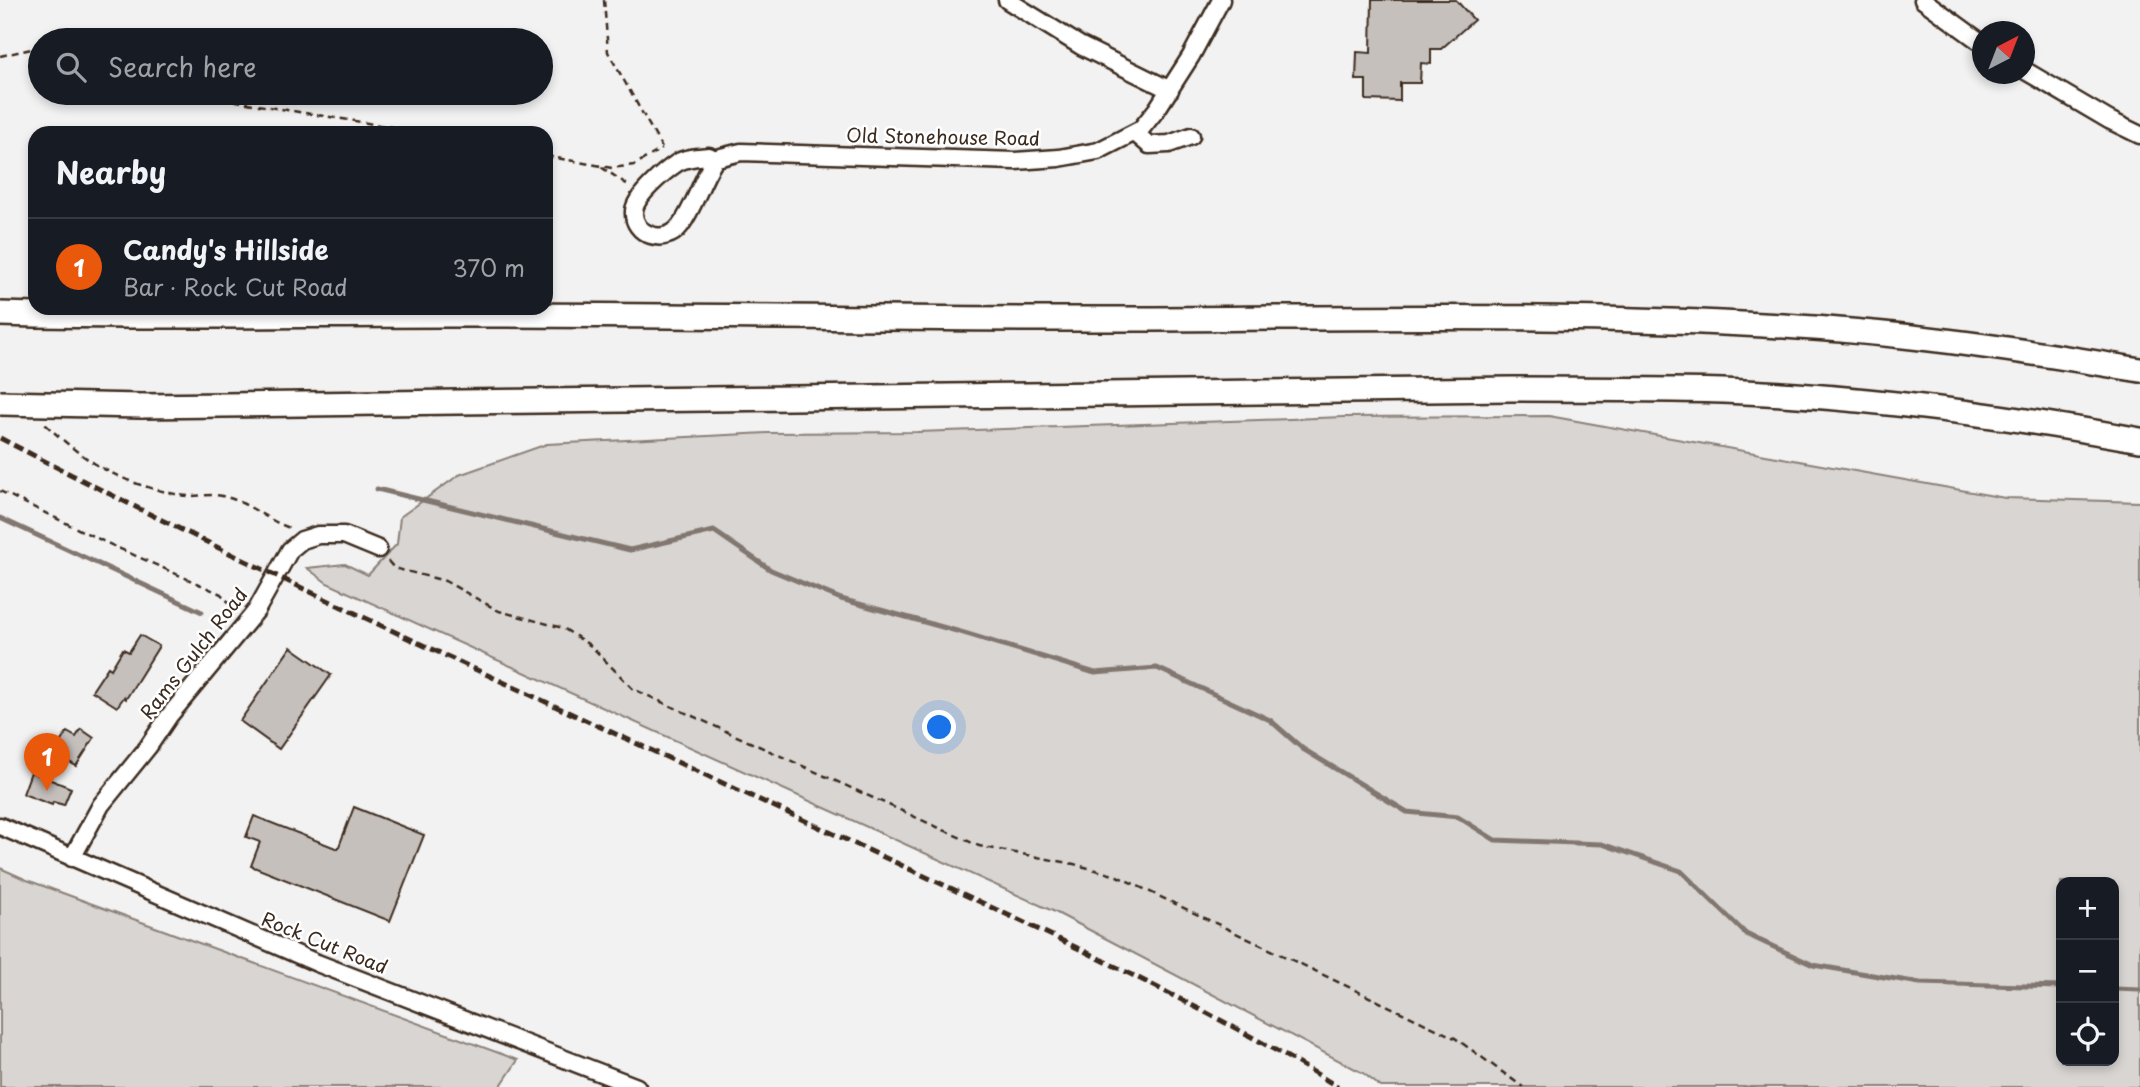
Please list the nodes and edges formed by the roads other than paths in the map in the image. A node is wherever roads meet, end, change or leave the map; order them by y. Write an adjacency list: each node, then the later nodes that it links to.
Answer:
1 (1007, 0): 6 (street)
2 (1221, 0): 6 (street, Old Stonehouse Road)
3 (1923, 0): 4 (street)
4 (1972, 35)
5 (2035, 76): 8 (street)
6 (1170, 90): 7 (street, Old Stonehouse Road)
7 (1135, 133): 9 (street); 10 (street, Old Stonehouse Road)
8 (2140, 135)
9 (1191, 136)
10 (713, 159): 10 (street, Old Stonehouse Road)
11 (0, 314): 12 (highway)
12 (28, 314)
13 (180, 315): 14 (highway)
14 (418, 315)
15 (553, 315): 16 (highway)
16 (2140, 370)
17 (0, 403): 18 (highway, bridge)
18 (2140, 440)
19 (378, 549): 21 (street, Rams Gulch Road)
20 (0, 827): 21 (street, Rock Cut Road)
21 (72, 858): 22 (street, Rock Cut Road)
22 (637, 1087)

